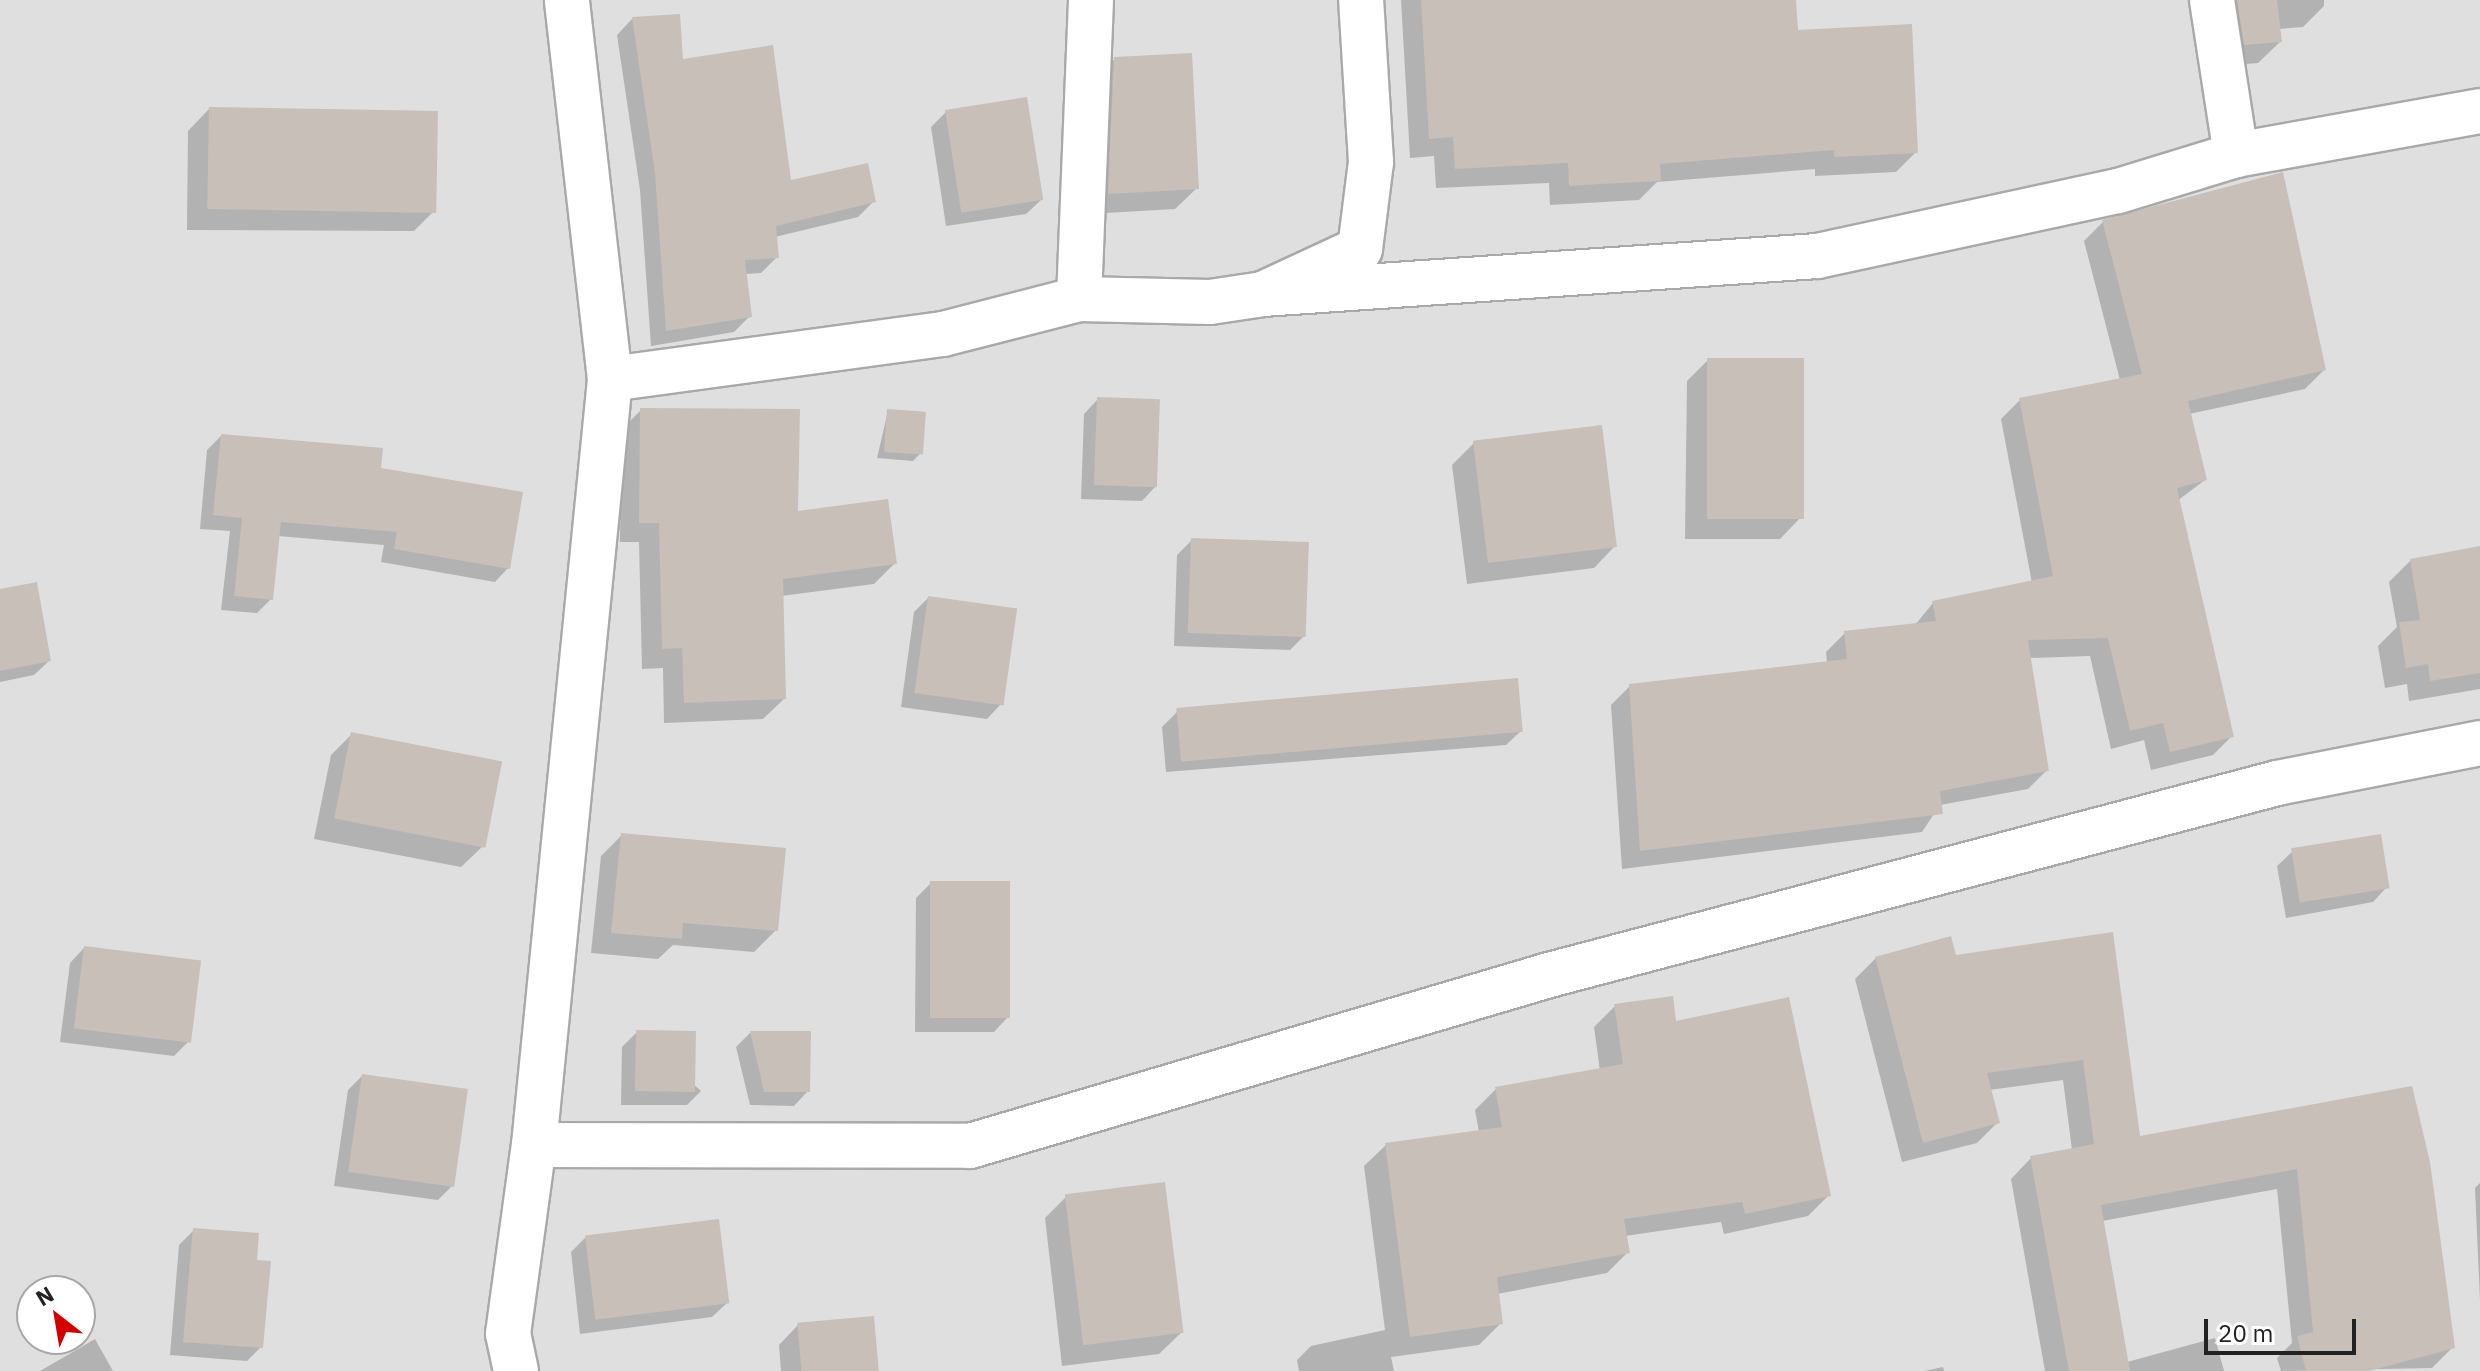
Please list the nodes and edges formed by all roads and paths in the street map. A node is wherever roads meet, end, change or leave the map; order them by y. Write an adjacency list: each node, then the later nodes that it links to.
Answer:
1 (567, 0): 9 (street)
2 (1091, 0): 8 (street)
3 (1361, 0): 7 (street)
4 (2212, 0): 6 (street)
5 (2480, 111): 6 (street)
6 (2236, 155): 7 (street)
7 (1263, 294): 8 (street)
8 (1079, 299): 9 (street)
9 (610, 379): 11 (street)
10 (2480, 743): 11 (street)
11 (534, 1145): 12 (street)
12 (516, 1371)

